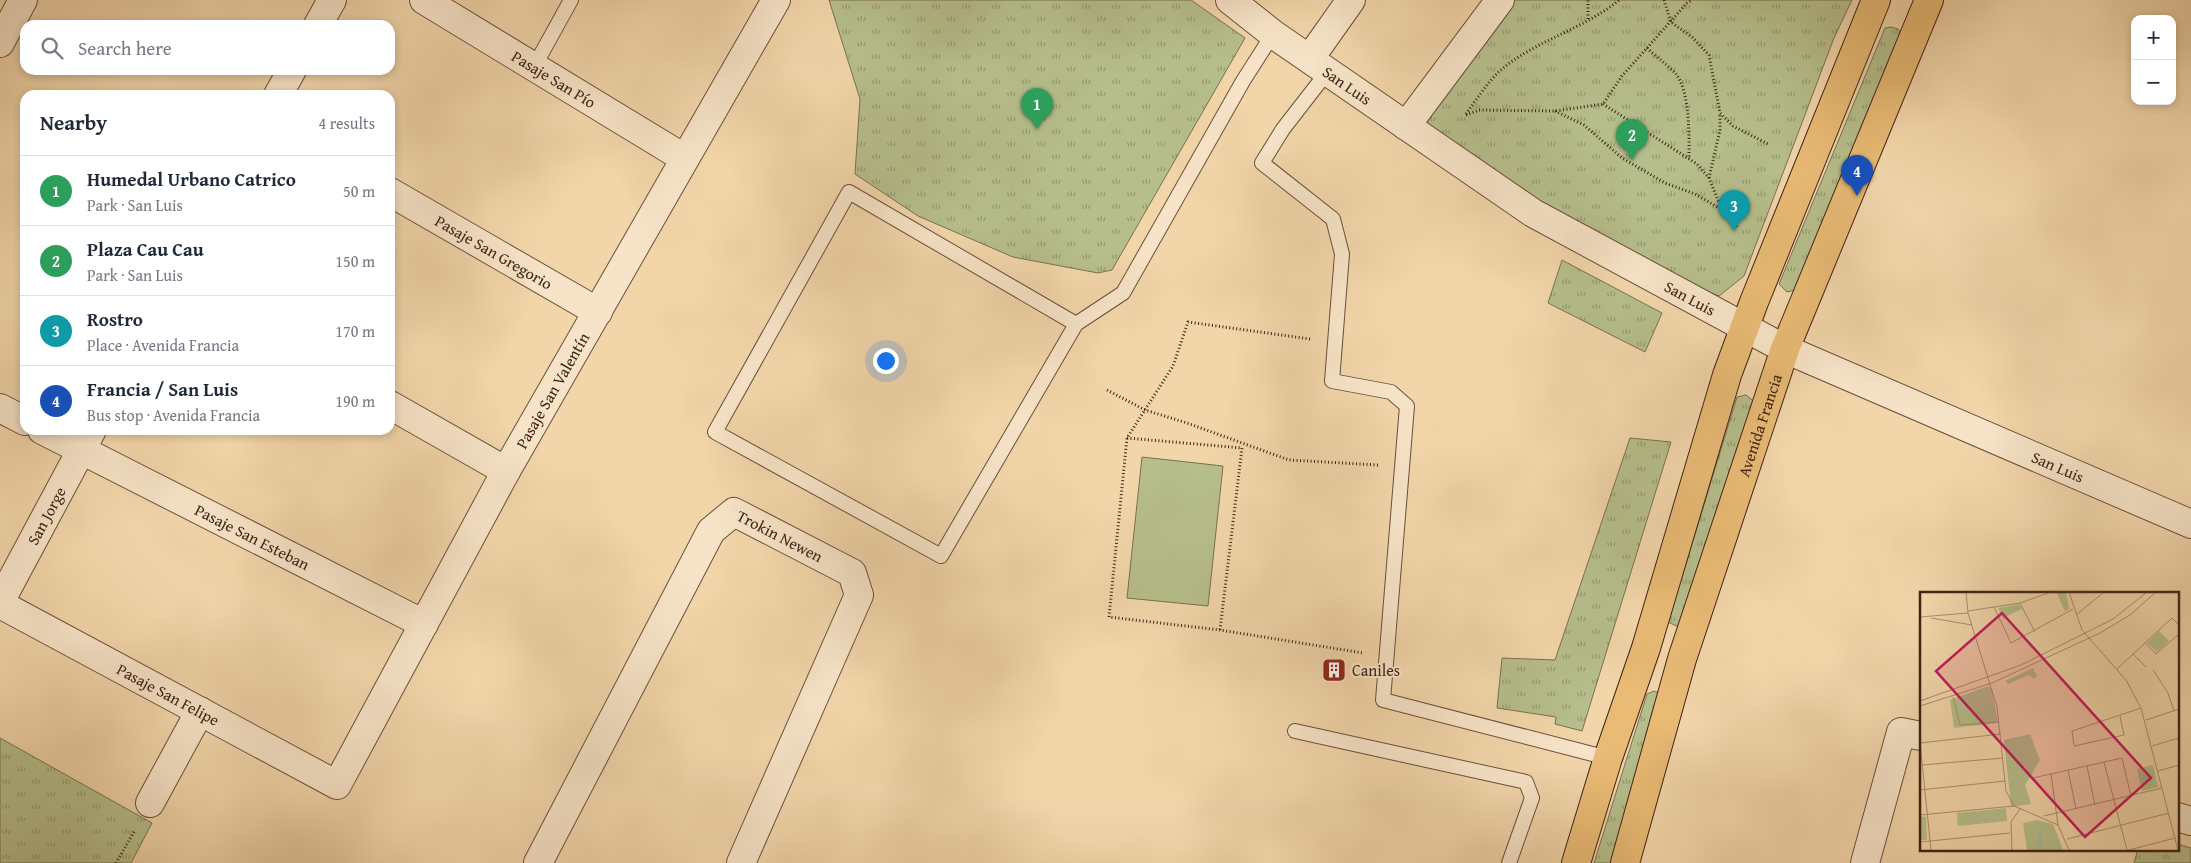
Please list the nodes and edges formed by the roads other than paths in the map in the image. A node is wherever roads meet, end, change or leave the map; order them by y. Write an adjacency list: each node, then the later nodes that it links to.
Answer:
1 (23, 0): 13 (street)
2 (332, 0): 11 (street)
3 (424, 0): 15 (street, Pasaje San Pío)
4 (571, 0): 15 (lane)
5 (776, 0): 19 (street, Pasaje San Valentín)
6 (1230, 0): 12 (street, San Luis)
7 (1351, 0): 14 (street)
8 (1500, 0): 18 (street)
9 (1876, 0): 23 (main road)
10 (1930, 0): 24 (main road, Avenida Francia)
11 (321, 20)
12 (1273, 34): 14 (street, San Luis); 22 (lane)
13 (0, 43)
14 (1319, 65): 18 (street, San Luis); 39 (lane)
15 (534, 66): 19 (street, Pasaje San Pío)
16 (289, 75): 17 (street)
17 (281, 90)
18 (1406, 126): 23 (street, San Luis)
19 (684, 158): 21 (street, Pasaje San Valentín)
20 (395, 195): 21 (street, Pasaje San Gregorio)
21 (598, 312): 30 (street, Pasaje San Valentín)
22 (1076, 324): 22 (lane)
23 (1744, 329): 24 (street, San Luis); 34 (main road)
24 (1785, 350): 31 (street, San Luis); 35 (main road, Avenida Francia)
25 (0, 408): 27 (street)
26 (395, 408): 30 (street)
27 (20, 418)
28 (64, 435): 29 (street, Pasaje San Esteban)
29 (87, 440): 32 (street, San Jorge); 33 (street, Pasaje San Esteban)
30 (506, 472): 33 (street, Pasaje San Valentín)
31 (2191, 524)
32 (0, 603): 36 (street, Pasaje San Felipe)
33 (424, 624): 40 (street, Pasaje San Valentín)
34 (1646, 648): 35 (main road); 39 (main road)
35 (1682, 659): 48 (main road, Avenida Francia)
36 (200, 711): 40 (street, Pasaje San Felipe); 41 (street)
37 (1295, 731): 46 (lane)
38 (1911, 734): 49 (street)
39 (1608, 758): 47 (main road)
40 (337, 785)
41 (150, 803)
42 (2178, 817): 43 (street)
43 (2191, 821)
44 (538, 863): 45 (street, Trokin Newen)
45 (741, 863)
46 (1509, 863)
47 (1576, 863)
48 (1625, 863)
49 (1865, 863)

